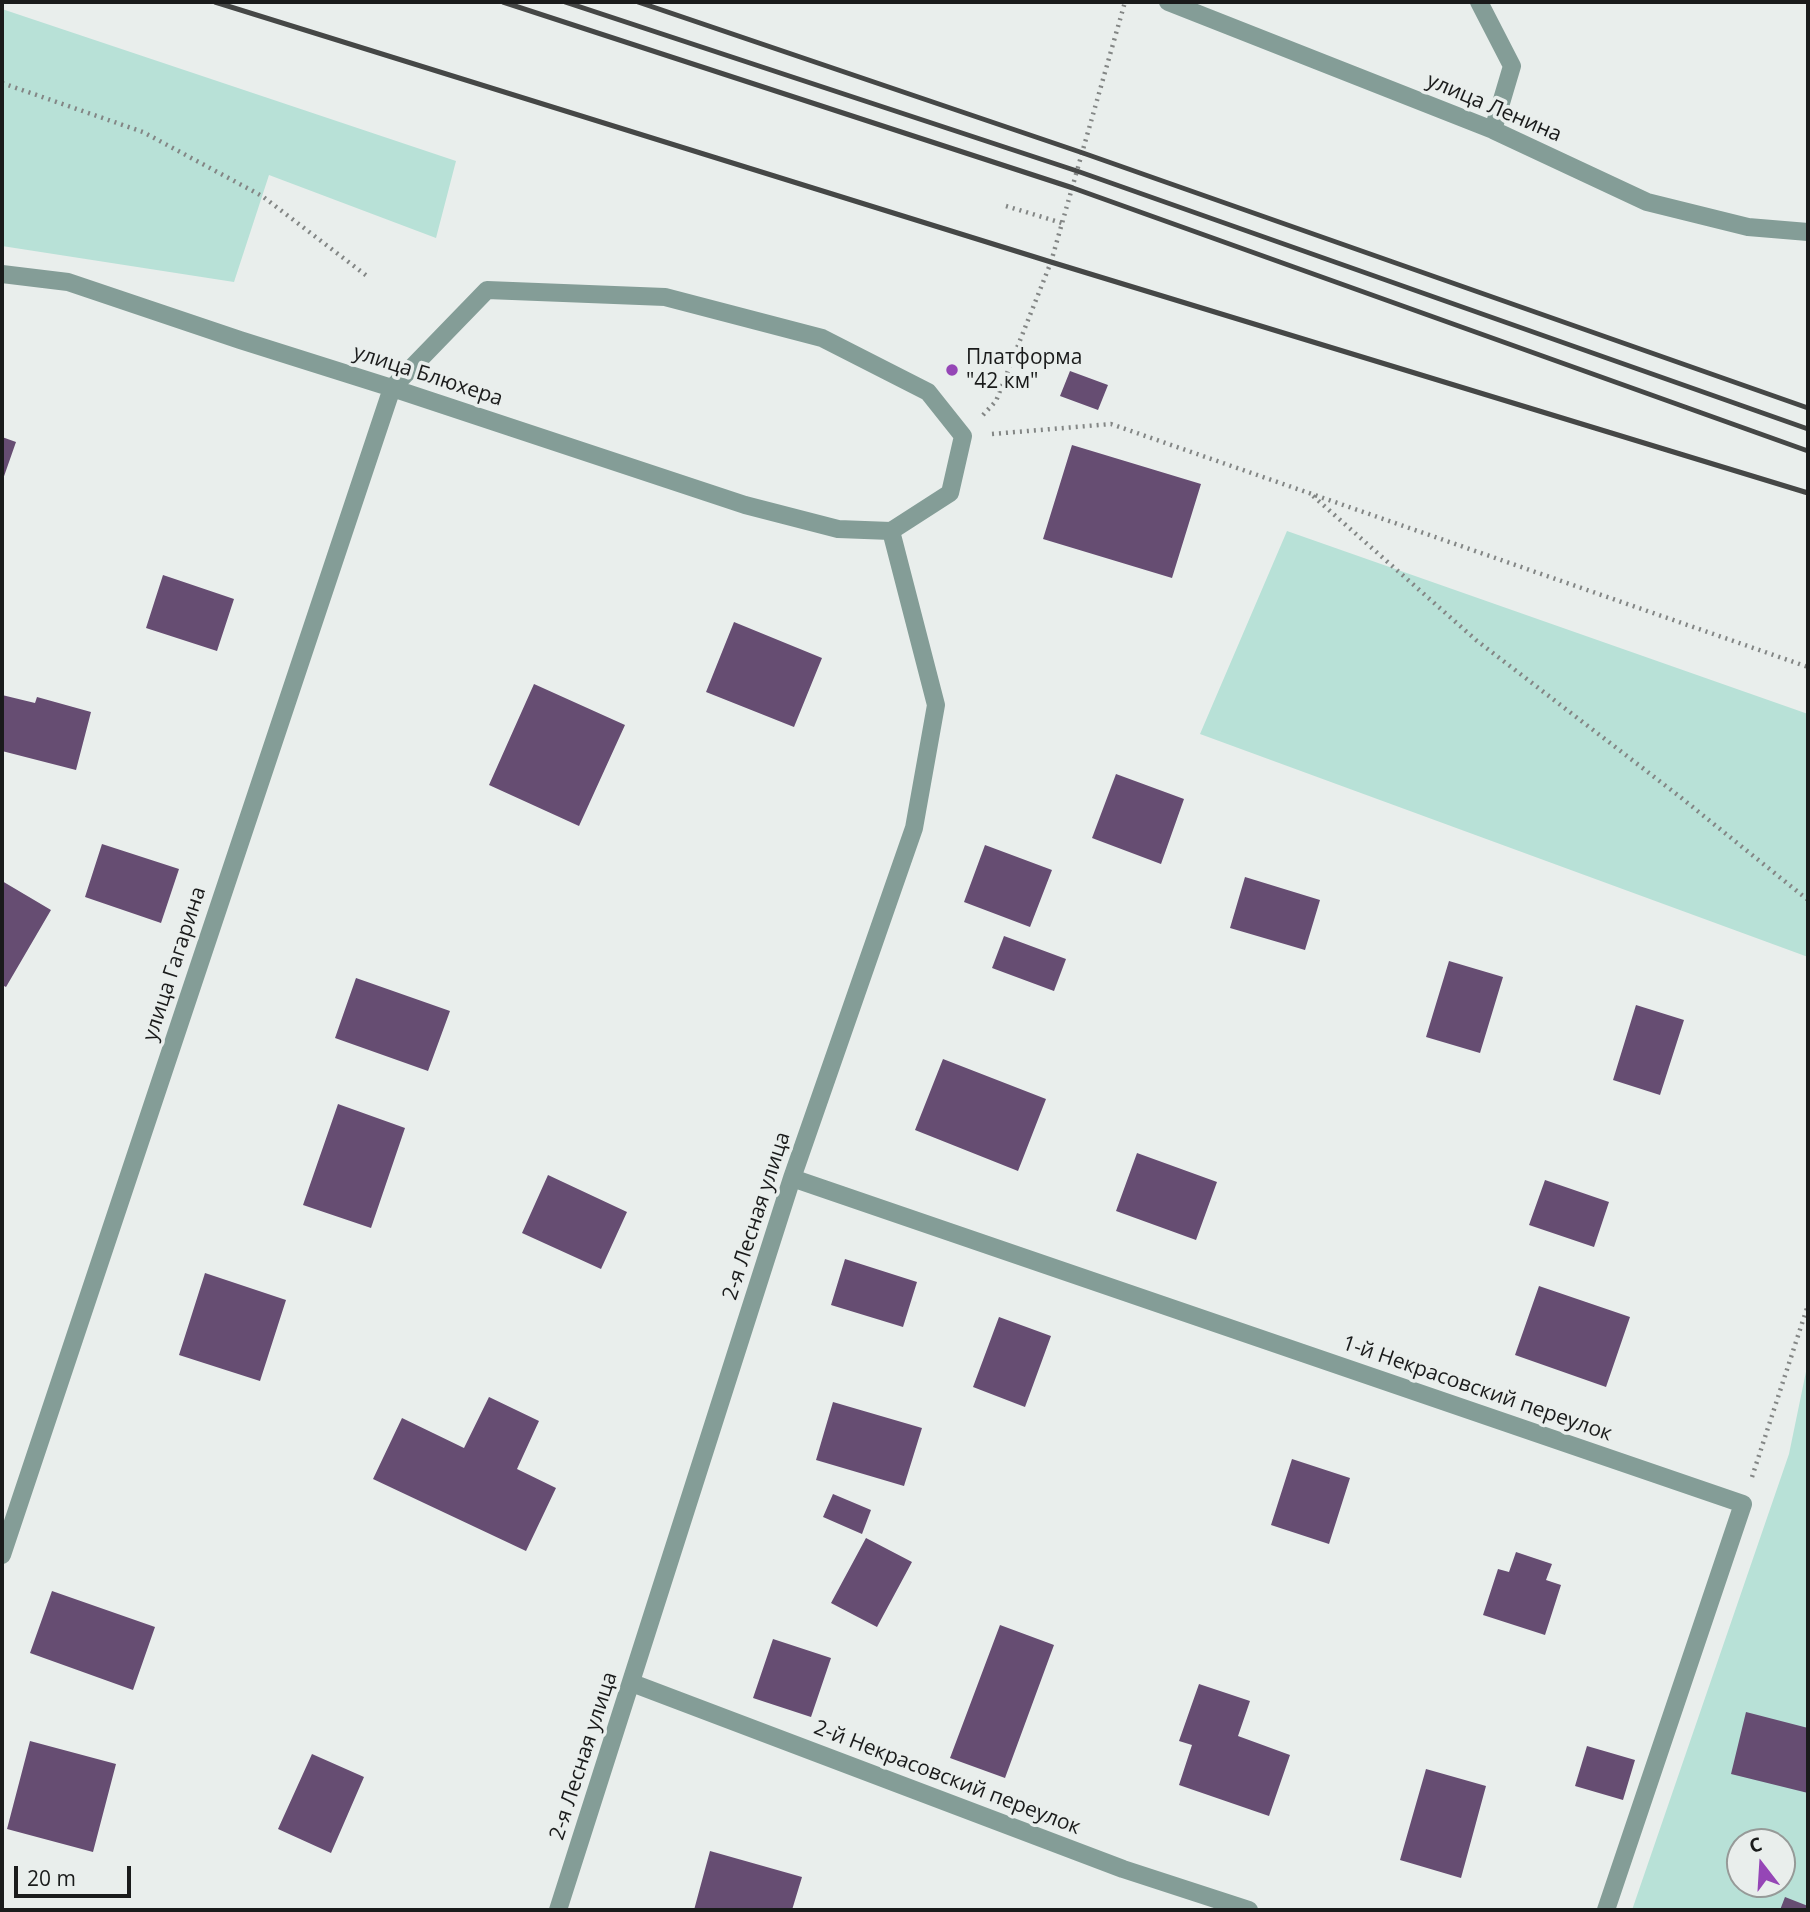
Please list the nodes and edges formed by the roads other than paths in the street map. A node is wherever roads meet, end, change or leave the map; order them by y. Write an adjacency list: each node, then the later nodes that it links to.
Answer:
1 (1168, 2): 3 (street, улица Ленина)
2 (1479, 2): 3 (street)
3 (1493, 130): 4 (street, улица Ленина)
4 (1808, 232)
5 (2, 274): 6 (street, улица Блюхера)
6 (392, 388): 7 (street, улица Блюхера); 7 (street); 9 (street, улица Гагарина)
7 (891, 531): 8 (street, 2-я Лесная улица)
8 (792, 1178): 10 (street, 2-я Лесная улица); 13 (street, 1-й Некрасовский переулок)
9 (2, 1555)
10 (632, 1683): 11 (street, 2-я Лесная улица); 12 (street, 2-й Некрасовский переулок)
11 (558, 1910)
12 (1249, 1910)
13 (1606, 1910)

